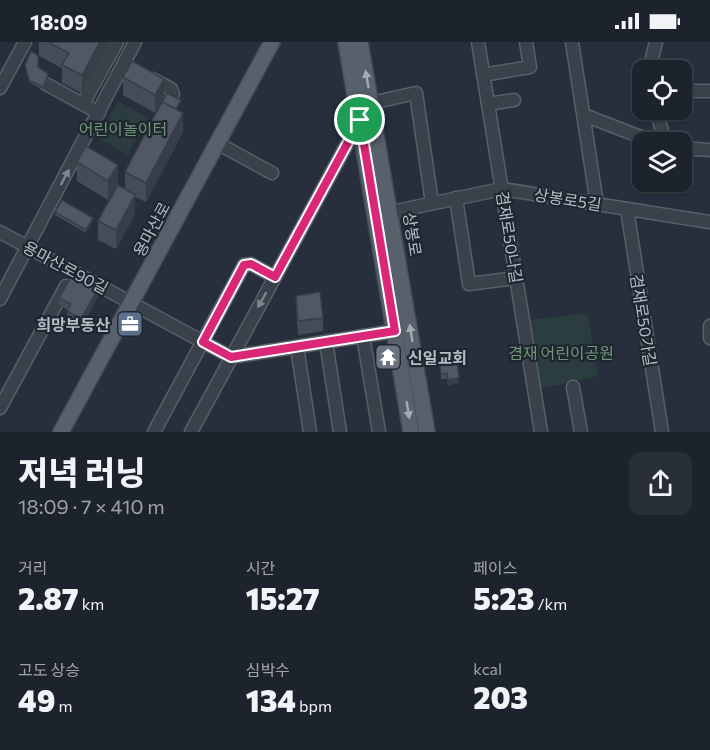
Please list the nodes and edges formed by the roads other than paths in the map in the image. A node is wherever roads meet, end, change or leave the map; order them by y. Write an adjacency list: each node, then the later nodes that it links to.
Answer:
1 (25, 42): 15 (street)
2 (117, 42): 20 (street)
3 (135, 42): 12 (street)
4 (272, 42): 27 (main road, 용마산로)
5 (346, 42): 25 (main road, 상봉로)
6 (360, 42): 19 (main road, 상봉로, one-way to 6)
7 (478, 42): 13 (street, 겸재로50나길)
8 (526, 42): 13 (street)
9 (572, 42): 24 (street)
10 (656, 42): 11 (street)
11 (652, 60)
12 (134, 69): 22 (street); 23 (street)
13 (483, 75): 21 (street, 겸재로50나길)
14 (46, 84): 20 (street)
15 (0, 88)
16 (692, 91): 17 (street)
17 (710, 91)
18 (514, 100): 21 (street)
19 (371, 103): 33 (street); 36 (main road, 상봉로)
20 (83, 104): 22 (street)
21 (488, 104): 31 (street, 겸재로50나길)
22 (99, 113): 39 (street, one-way to 22)
23 (165, 114)
24 (585, 115): 26 (street); 34 (street)
25 (360, 120): 41 (street); 46 (main road, 상봉로)
26 (632, 133)
27 (218, 143): 30 (street); 44 (main road, 용마산로)
28 (692, 149): 29 (street)
29 (710, 150)
30 (272, 173)
31 (502, 189): 32 (street, 상봉로5길); 34 (street, 상봉로5길); 42 (street, 겸재로50나길)
32 (456, 198): 33 (street, 상봉로5길); 42 (street)
33 (432, 203): 36 (street, 상봉로5길)
34 (597, 204): 35 (street, 상봉로5길)
35 (627, 209): 37 (street, 상봉로5길); 65 (street, 겸재로50가길)
36 (391, 212): 62 (main road, 상봉로, one-way to 36)
37 (710, 222)
38 (0, 232): 39 (street, 용마산로90길)
39 (28, 247): 40 (street, 용마산로90길); 43 (street)
40 (74, 271): 44 (street, 용마산로90길); 54 (street)
41 (275, 277): 49 (street); 52 (street, one-way to 52)
42 (516, 278): 63 (street, 겸재로50나길)
43 (0, 299)
44 (132, 302): 49 (street, 용마산로90길); 55 (main road, 용마산로)
45 (710, 326): 48 (street)
46 (395, 331): 47 (street); 61 (main road, 상봉로, one-way to 61)
47 (363, 336): 50 (street); 60 (street)
48 (710, 338)
49 (203, 342): 52 (street, 용마산로90길); 56 (street)
50 (326, 342): 51 (street); 59 (street)
51 (297, 347): 52 (street); 58 (street)
52 (231, 357): 57 (street)
53 (573, 387): 64 (street)
54 (0, 408)
55 (61, 432)
56 (154, 432)
57 (191, 432)
58 (310, 432)
59 (339, 432)
60 (379, 432)
61 (411, 432)
62 (427, 432)
63 (541, 432)
64 (580, 432)
65 (662, 432)

